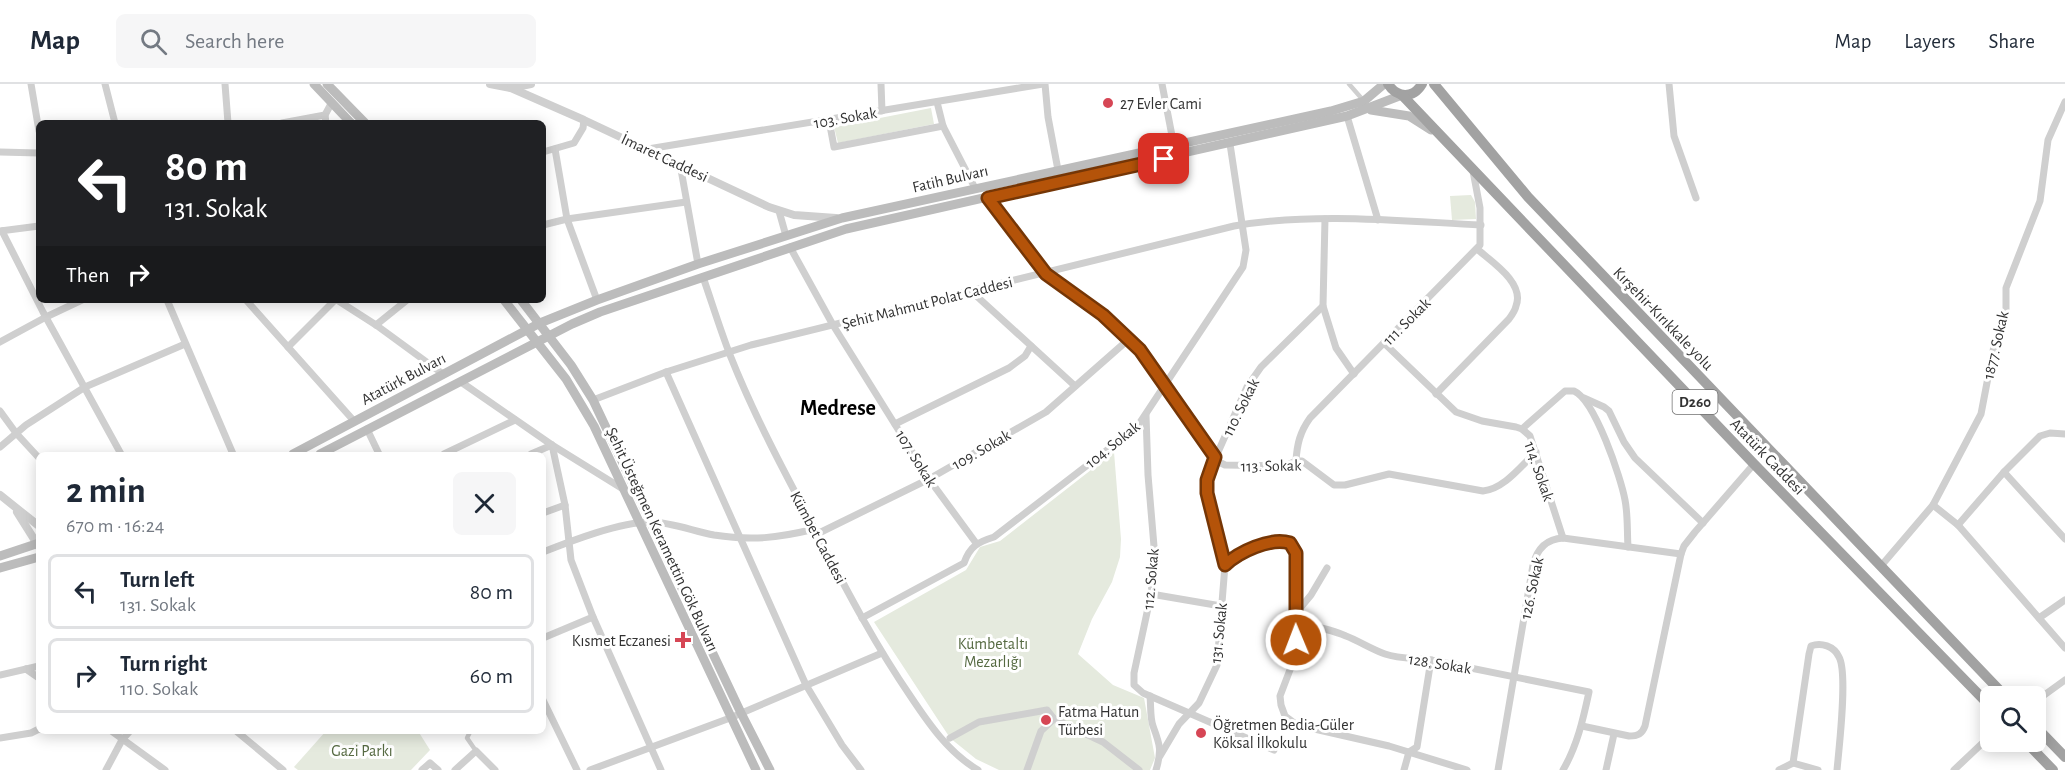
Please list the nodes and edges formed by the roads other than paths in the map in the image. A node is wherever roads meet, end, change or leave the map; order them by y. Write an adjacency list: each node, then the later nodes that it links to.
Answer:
1 (31, 84): 26 (street)
2 (105, 84): 27 (street)
3 (225, 84): 28 (street)
4 (314, 84): 19 (main road)
5 (327, 84): 30 (main road)
6 (490, 84): 17 (street, İmaret Caddesi)
7 (531, 84): 17 (street)
8 (881, 84): 23 (street)
9 (1044, 84): 20 (street, 103. Sokak); 44 (street)
10 (1162, 84): 36 (street)
11 (1349, 84): 22 (street)
12 (1374, 84): 22 (main road)
13 (1386, 84): 18 (highway, Atatürk Caddesi); 22 (main road, Fatih Bulvarı)
14 (1422, 84): 18 (highway)
15 (1434, 84): 152 (highway, Kırşehir-Kırıkkale yolu / D260)
16 (1669, 84): 47 (street)
17 (511, 88): 31 (street, İmaret Caddesi)
18 (1402, 95): 22 (main road, Fatih Bulvarı); 34 (highway, Atatürk Caddesi / D260)
19 (332, 102): 25 (street); 29 (main road)
20 (937, 102): 23 (street, 103. Sokak); 33 (street)
21 (2065, 102): 130 (street, 1877. Sokak)
22 (1367, 105): 24 (main road, Fatih Bulvarı); 34 (main road); 36 (main road, Fatih Bulvarı)
23 (882, 111): 32 (street, 103. Sokak)
24 (1347, 117): 35 (main road, Fatih Bulvarı); 53 (street)
25 (326, 119)
26 (37, 120)
27 (114, 120)
28 (228, 120)
29 (348, 120)
30 (362, 120)
31 (584, 120): 37 (street); 38 (street, İmaret Caddesi)
32 (829, 120): 33 (street); 38 (street, 103. Sokak)
33 (943, 126): 45 (street)
34 (1442, 137): 43 (highway, Atatürk Caddesi / D260)
35 (1230, 144): 46 (main road, Fatih Bulvarı); 55 (street, 104. Sokak)
36 (1174, 146): 44 (main road, Fatih Bulvarı)
37 (555, 149): 39 (street); 51 (street)
38 (648, 149): 42 (street, İmaret Caddesi)
39 (546, 151)
40 (0, 152): 41 (street)
41 (36, 153)
42 (680, 164): 48 (street); 49 (street, İmaret Caddesi)
43 (1473, 169): 56 (street); 124 (highway, Atatürk Caddesi / D260)
44 (1058, 171): 45 (main road, Fatih Bulvarı)
45 (975, 188): 50 (main road, Fatih Bulvarı)
46 (988, 198): 60 (main road, Fatih Bulvarı); 63 (street)
47 (1696, 198)
48 (686, 202): 51 (street); 62 (street)
49 (779, 211): 50 (street, İmaret Caddesi); 59 (street)
50 (843, 218): 59 (main road, Fatih Bulvarı)
51 (567, 219): 54 (street); 67 (street)
52 (1324, 219): 53 (street, Şehit Mahmut Polat Caddesi); 55 (street, Şehit Mahmut Polat Caddesi); 77 (street)
53 (1378, 220): 56 (street, Şehit Mahmut Polat Caddesi)
54 (546, 224)
55 (1244, 225): 63 (street, Şehit Mahmut Polat Caddesi); 96 (street, 104. Sokak)
56 (1481, 225): 61 (street)
57 (36, 226): 58 (street)
58 (1, 231): 66 (street)
59 (786, 236): 62 (main road, Fatih Bulvarı)
60 (790, 247): 64 (main road, Fatih Bulvarı); 81 (street, 107. Sokak)
61 (1477, 249): 88 (street, 111. Sokak); 99 (street)
62 (698, 264): 67 (main road, Fatih Bulvarı)
63 (1046, 274): 65 (street, Şehit Mahmut Polat Caddesi); 84 (street)
64 (704, 277): 83 (main road, Fatih Bulvarı); 91 (street, Kümbet Caddesi)
65 (971, 291): 81 (street, Şehit Mahmut Polat Caddesi); 89 (street)
66 (36, 298)
67 (597, 300): 79 (main road, Fatih Bulvarı)
68 (39, 303): 78 (street)
69 (76, 303): 78 (street)
70 (168, 303): 87 (street)
71 (249, 303): 90 (street)
72 (333, 303): 90 (street)
73 (341, 303): 80 (street)
74 (403, 303): 80 (street)
75 (506, 303): 82 (main road, Şehit Üsteğmen Keramettin Gök Bulvarı)
76 (523, 303): 79 (main road, Şehit Üsteğmen Keramettin Gök Bulvarı)
77 (1323, 306): 94 (street); 122 (street, 110. Sokak)
78 (46, 317): 85 (street); 97 (street)
79 (540, 323): 82 (main road, Fatih Bulvarı); 83 (main road, Şehit Üsteğmen Keramettin Gök Bulvarı)
80 (376, 325): 93 (street)
81 (833, 325): 91 (street, Şehit Mahmut Polat Caddesi); 106 (street, 107. Sokak)
82 (528, 329): 86 (main road, Şehit Üsteğmen Keramettin Gök Bulvarı); 93 (main road, Atatürk Bulvarı)
83 (549, 336): 86 (main road, Atatürk Bulvarı); 101 (main road, Şehit Üsteğmen Keramettin Gök Bulvarı)
84 (1129, 339): 96 (street); 98 (street, 109. Sokak)
85 (0, 342)
86 (538, 342): 95 (main road, Atatürk Bulvarı); 127 (main road, Şehit Üsteğmen Keramettin Gök Bulvarı)
87 (185, 344): 97 (street); 114 (street)
88 (1384, 344): 94 (street, 111. Sokak); 99 (street, 114. Sokak)
89 (1031, 346): 98 (street); 106 (street)
90 (288, 347): 105 (street)
91 (729, 352): 92 (street, Şehit Mahmut Polat Caddesi); 138 (street, Kümbet Caddesi)
92 (666, 372): 101 (street, Şehit Mahmut Polat Caddesi); 139 (street)
93 (442, 374): 105 (main road, Atatürk Bulvarı)
94 (1354, 374): 123 (street, 111. Sokak)
95 (461, 382): 104 (street); 107 (main road, Atatürk Bulvarı)
96 (1165, 386): 103 (street, 104. Sokak); 122 (street)
97 (85, 387): 109 (street); 113 (street)
98 (1075, 387): 126 (street, 109. Sokak)
99 (1436, 394): 108 (street, 114. Sokak)
100 (1582, 397): 108 (street); 135 (street); 146 (street)
101 (593, 400): 133 (main road, Şehit Üsteğmen Keramettin Gök Bulvarı)
102 (0, 411): 109 (street)
103 (1146, 415): 144 (street, 104. Sokak); 155 (street, 112. Sokak)
104 (515, 420): 111 (street); 118 (street)
105 (354, 421): 115 (main road, Atatürk Bulvarı)
106 (895, 423): 126 (street, 107. Sokak)
107 (367, 429): 116 (main road, Atatürk Bulvarı); 117 (street)
108 (1522, 429): 120 (street, 114. Sokak)
109 (16, 433): 112 (street); 121 (street)
110 (2065, 434): 125 (street)
111 (552, 445): 119 (street); 127 (street); 129 (street)
112 (0, 447)
113 (120, 452)
114 (233, 452)
115 (297, 452)
116 (324, 452)
117 (378, 452)
118 (451, 452)
119 (536, 452)
120 (1536, 452): 123 (street, 113. Sokak); 140 (street, 114. Sokak)
121 (36, 455)
122 (1215, 457): 123 (street, 113. Sokak); 151 (street, 110. Sokak)
123 (1296, 461)
124 (1754, 464): 135 (street); 177 (highway, Atatürk Caddesi / D260)
125 (2004, 472): 137 (street); 141 (street)
126 (929, 479): 138 (street, 109. Sokak); 144 (street, 107. Sokak)
127 (623, 489): 134 (main road, Şehit Üsteğmen Keramettin Gök Bulvarı)
128 (0, 495): 131 (street)
129 (565, 505): 132 (street); 142 (street)
130 (1933, 505): 137 (street); 152 (street, 1877. Sokak)
131 (14, 507): 136 (street); 143 (street)
132 (546, 512)
133 (652, 522): 134 (street, 109. Sokak); 139 (street, 109. Sokak); 179 (main road, Şehit Üsteğmen Keramettin Gök Bulvarı)
134 (640, 523): 142 (street, 109. Sokak); 181 (main road, Şehit Üsteğmen Keramettin Gök Bulvarı)
135 (1703, 523): 148 (street)
136 (36, 524)
137 (1958, 525): 161 (street)
138 (816, 532): 139 (street, 109. Sokak); 160 (street, Kümbet Caddesi)
139 (740, 538): 173 (street)
140 (1563, 538): 146 (street); 171 (street, 126. Sokak)
141 (2065, 539)
142 (570, 541): 147 (street, 109. Sokak); 159 (street)
143 (36, 542)
144 (976, 543): 160 (street, 104. Sokak)
145 (36, 546): 149 (main road)
146 (1628, 547): 148 (street)
147 (546, 551)
148 (1681, 554): 189 (street)
149 (0, 556)
150 (36, 558): 153 (main road)
151 (1225, 565): 157 (street, 131. Sokak); 158 (street)
152 (1881, 566): 174 (highway, Kırşehir-Kırıkkale yolu / D260)
153 (0, 568)
154 (1327, 568): 158 (street)
155 (1151, 594): 157 (street); 176 (street, 112. Sokak)
156 (2065, 600): 161 (street)
157 (1221, 606): 180 (street, 131. Sokak)
158 (1296, 613): 162 (street)
159 (593, 617): 163 (street); 195 (street)
160 (862, 618): 165 (street, Kümbet Caddesi)
161 (2039, 618): 164 (street)
162 (1296, 623): 166 (street, 128. Sokak); 198 (street)
163 (546, 637)
164 (2065, 648)
165 (882, 653): 173 (street); 216 (street, Kümbet Caddesi)
166 (1431, 660): 171 (street, 128. Sokak); 198 (street)
167 (36, 667): 168 (street)
168 (26, 669): 169 (street); 170 (street)
169 (0, 675)
170 (36, 676)
171 (1514, 676): 183 (street, 128. Sokak); 222 (street, 126. Sokak)
172 (2065, 680): 175 (street)
173 (806, 686): 179 (street); 215 (street)
174 (1995, 686)
175 (2046, 694)
176 (1150, 696): 180 (street); 200 (street, 112. Sokak)
177 (1980, 696)
178 (546, 706): 210 (street)
179 (741, 713): 181 (street); 214 (main road, Şehit Üsteğmen Keramettin Gök Bulvarı)
180 (1190, 713): 196 (street); 200 (street, 131. Sokak)
181 (730, 718): 195 (street); 213 (main road, Şehit Üsteğmen Keramettin Gök Bulvarı)
182 (1054, 719): 192 (street); 217 (street); 218 (street)
183 (1582, 726): 189 (street); 223 (street)
184 (36, 730): 191 (street)
185 (115, 734): 193 (street)
186 (128, 734): 193 (street)
187 (240, 734): 205 (street)
188 (469, 734): 197 (street)
189 (1614, 734): 224 (street)
190 (2046, 737): 201 (highway)
191 (0, 738)
192 (950, 738)
193 (123, 740): 203 (street); 204 (street)
194 (1980, 745): 228 (street)
195 (651, 748): 211 (street); 212 (street)
196 (1274, 750)
197 (476, 751): 208 (street); 209 (street)
198 (1409, 752): 220 (street); 221 (street)
199 (2036, 752): 229 (highway)
200 (1160, 756): 219 (street, 112. Sokak)
201 (2065, 757)
202 (1793, 763): 225 (street); 226 (street); 227 (street)
203 (106, 770)
204 (165, 770)
205 (281, 770)
206 (422, 770): 207 (street)
207 (438, 770)
208 (455, 770)
209 (495, 770)
210 (577, 770)
211 (590, 770)
212 (661, 770)
213 (756, 770)
214 (770, 770)
215 (861, 770)
216 (978, 770)
217 (1027, 770)
218 (1139, 770)
219 (1156, 770)
220 (1404, 770)
221 (1467, 770)
222 (1498, 770)
223 (1563, 770)
224 (1606, 770)
225 (1779, 770)
226 (1818, 770)
227 (1837, 770)
228 (1954, 770)
229 (2054, 770)

